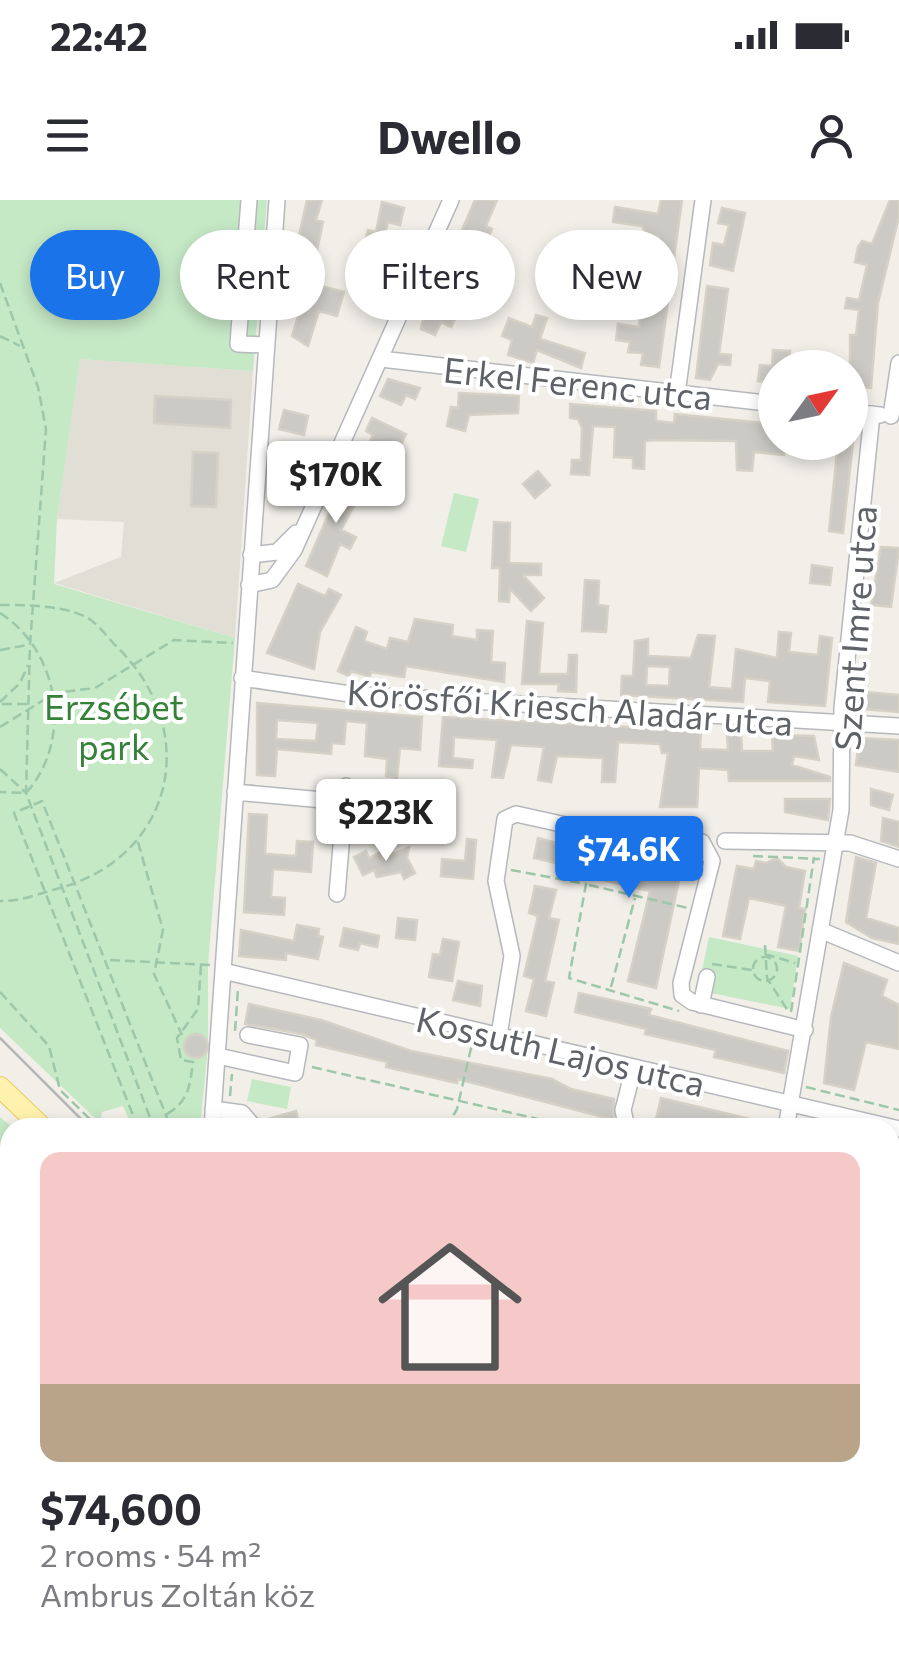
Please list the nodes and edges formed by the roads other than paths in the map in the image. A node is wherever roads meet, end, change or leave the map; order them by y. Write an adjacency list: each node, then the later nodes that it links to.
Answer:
1 (249, 200): 5 (street)
2 (277, 200): 5 (street)
3 (450, 200): 6 (street)
4 (703, 200): 8 (street)
5 (267, 345): 14 (street)
6 (380, 359): 8 (street, Erkel Ferenc utca); 13 (street)
7 (899, 364): 12 (street)
8 (676, 394): 9 (street, Erkel Ferenc utca)
9 (758, 402)
10 (868, 414): 11 (street)
11 (872, 414): 12 (street); 17 (street, Szent Imre utca)
12 (895, 416)
13 (306, 522): 14 (street); 15 (street)
14 (251, 556): 15 (street)
15 (250, 584): 16 (street)
16 (242, 678): 17 (street, Körösfői Kriesch Aladár utca); 19 (street)
17 (842, 722): 18 (street, Körösfői Kriesch Aladár utca); 21 (street, Szent Imre utca)
18 (899, 726)
19 (235, 792): 23 (street); 26 (street)
20 (725, 841): 21 (street)
21 (836, 842): 22 (street); 24 (street, Szent Imre utca)
22 (899, 859)
23 (338, 894)
24 (820, 930): 25 (street); 29 (street, Szent Imre utca)
25 (899, 962)
26 (223, 967): 31 (street, Kossuth Lajos utca); 32 (street)
27 (710, 970): 28 (street)
28 (701, 1005): 29 (street); 31 (street)
29 (804, 1030): 35 (street, Szent Imre utca)
30 (248, 1035): 32 (street)
31 (499, 1036): 33 (street, Kossuth Lajos utca)
32 (218, 1056): 36 (street)
33 (634, 1067): 35 (street, Kossuth Lajos utca); 40 (street)
34 (0, 1087): 37 (main road)
35 (792, 1104): 41 (street, Szent Imre utca); 42 (street, Kossuth Lajos utca)
36 (213, 1109): 38 (street); 39 (street)
37 (33, 1118)
38 (213, 1118)
39 (247, 1118)
40 (623, 1118)
41 (788, 1118)
42 (852, 1118)

